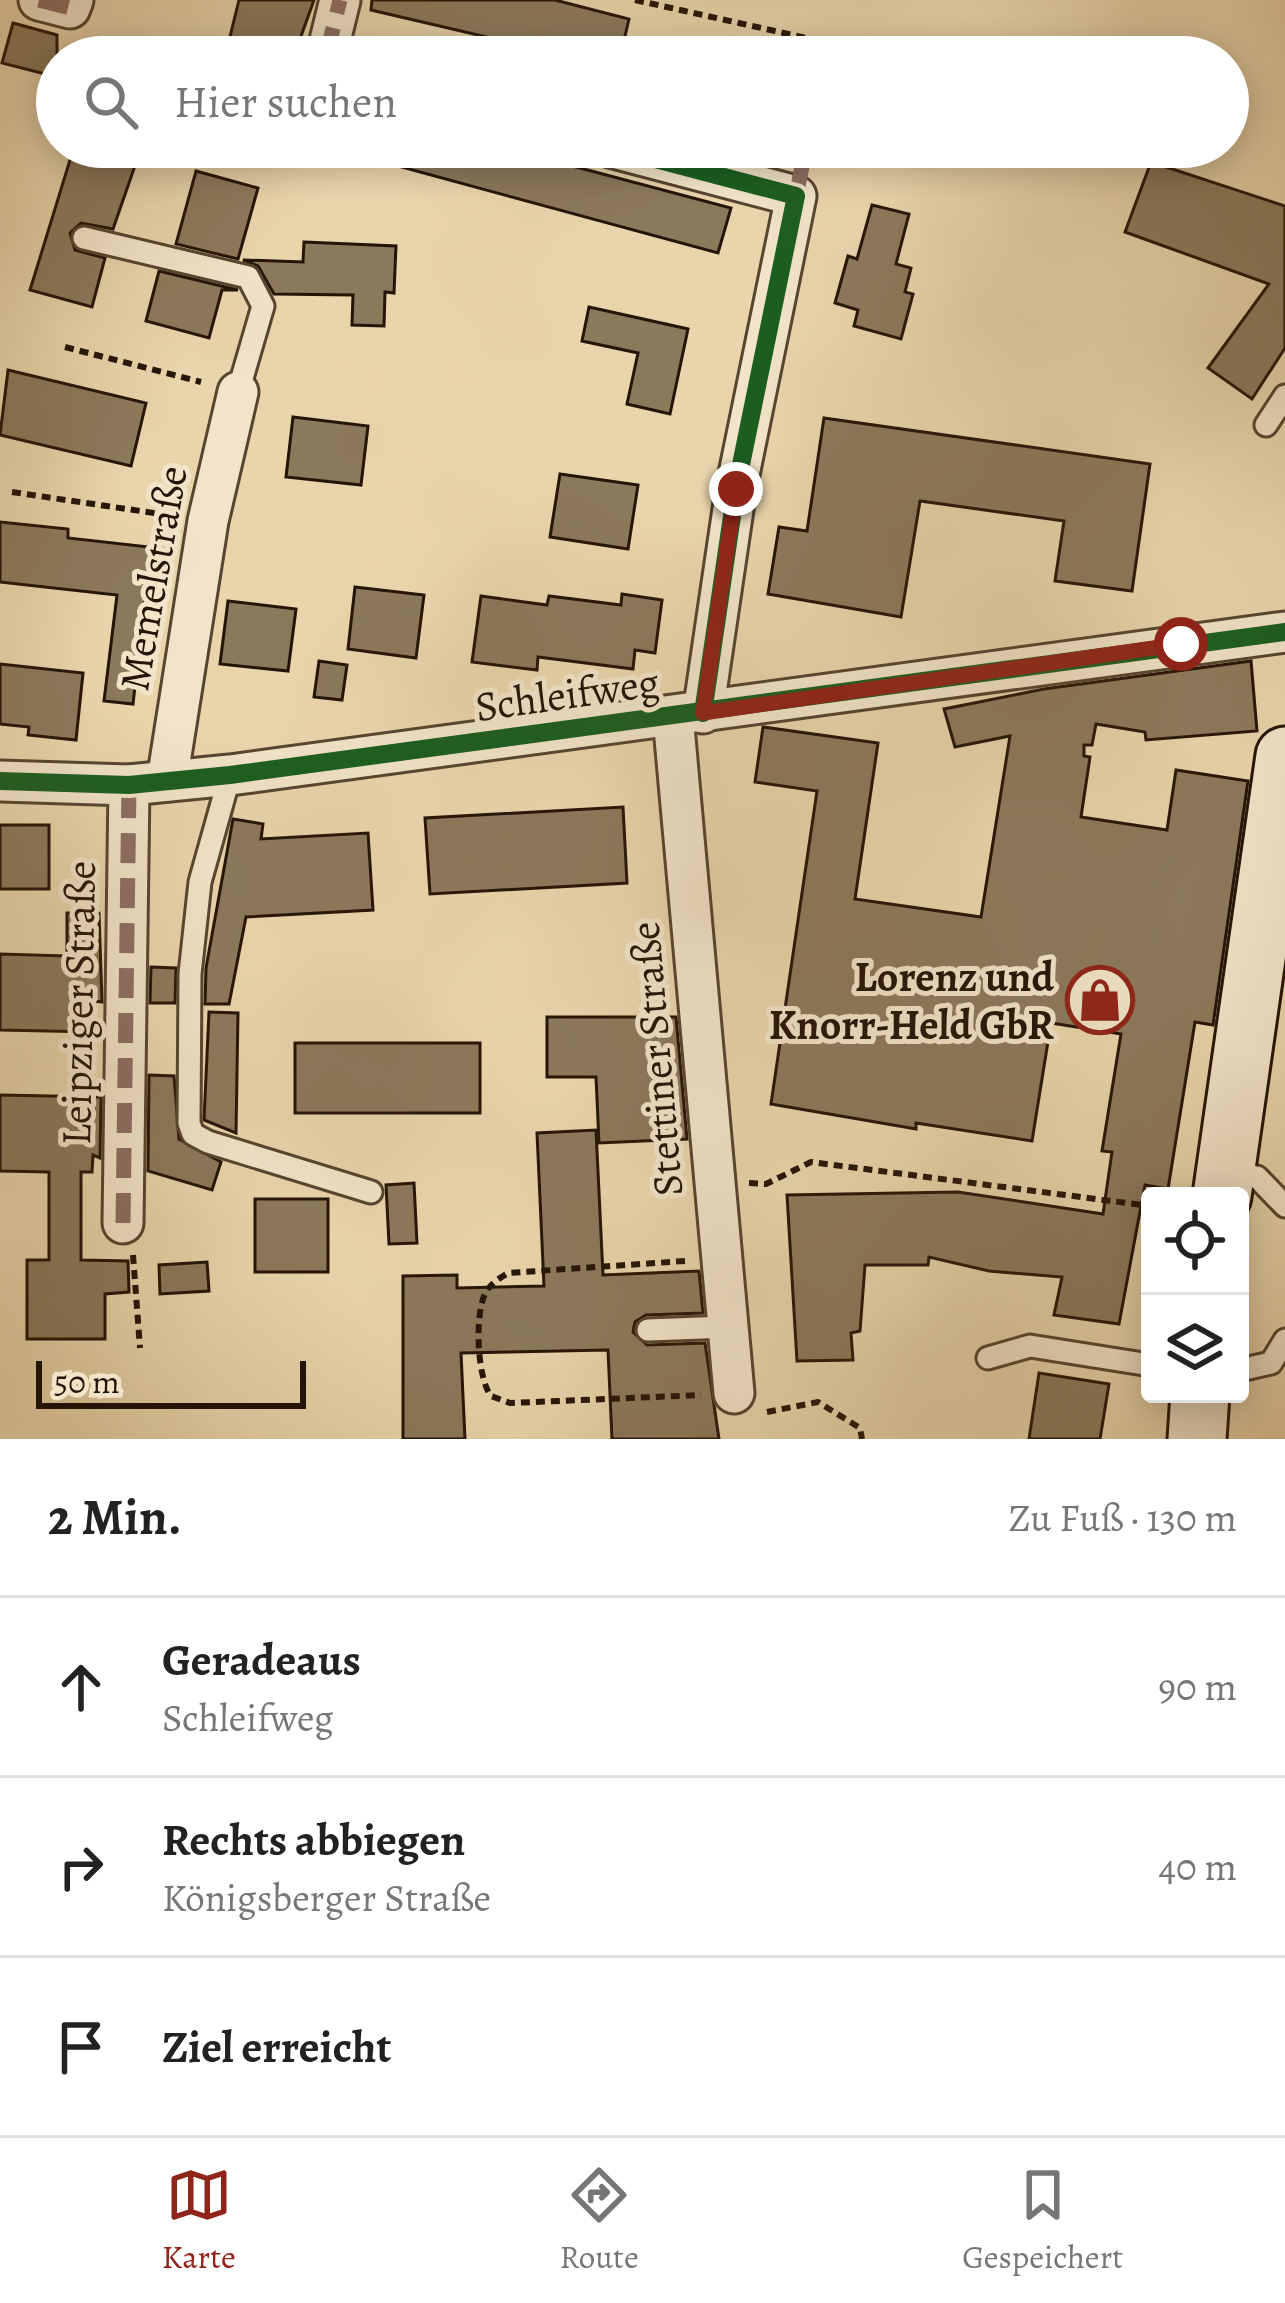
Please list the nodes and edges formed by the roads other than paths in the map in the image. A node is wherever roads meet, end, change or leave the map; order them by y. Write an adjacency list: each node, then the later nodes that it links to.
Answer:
1 (39, 0): 2 (street)
2 (73, 0)
3 (340, 0): 4 (street)
4 (331, 36)
5 (690, 168): 11 (street, Stettiner Straße)
6 (84, 238): 7 (lane)
7 (238, 392): 15 (street, Memelstraße)
8 (1285, 396): 9 (lane)
9 (1266, 425)
10 (1285, 632): 11 (street, Schleifweg)
11 (688, 715): 13 (street, Schleifweg); 20 (street, Stettiner Straße)
12 (1285, 756): 16 (street)
13 (230, 775): 15 (street, Schleifweg); 17 (lane)
14 (0, 781): 15 (street, Schleifweg)
15 (148, 783): 19 (street, Leipziger Straße)
16 (1224, 1184): 18 (lane)
17 (371, 1192)
18 (1285, 1206)
19 (123, 1223)
20 (728, 1327): 21 (lane); 26 (street, Stettiner Straße)
21 (648, 1330)
22 (1285, 1340): 25 (lane)
23 (988, 1358): 24 (lane)
24 (1141, 1364)
25 (1249, 1368)
26 (749, 1403)
27 (1199, 1403): 28 (street)
28 (1197, 1439)

